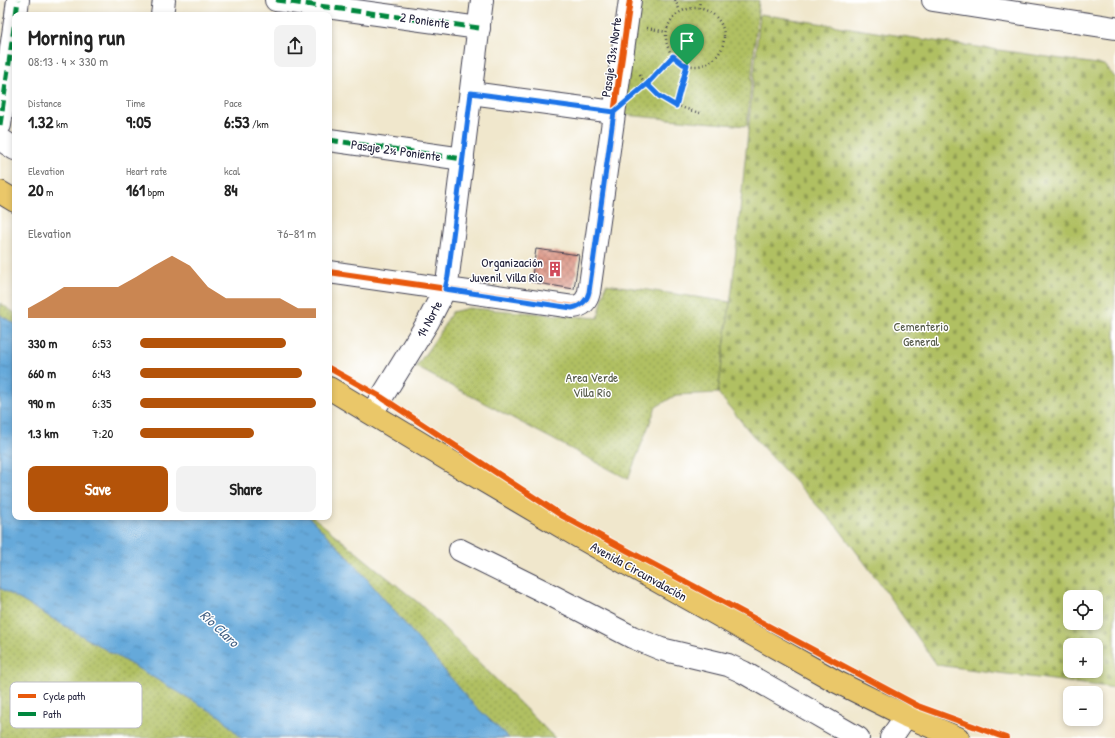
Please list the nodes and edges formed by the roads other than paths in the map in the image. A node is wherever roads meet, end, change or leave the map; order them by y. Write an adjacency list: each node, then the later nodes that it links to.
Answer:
1 (18, 0): 7 (street)
2 (164, 0): 8 (street)
3 (276, 0): 9 (street, 2 Poniente)
4 (482, 0): 9 (street, 14 Norte)
5 (630, 0): 13 (street, Pasaje 13½ Norte)
6 (933, 0): 10 (street)
7 (16, 12)
8 (162, 12)
9 (479, 28): 12 (street, 14 Norte)
10 (1115, 28)
11 (12, 42): 14 (street)
12 (471, 93): 13 (street); 18 (street, 14 Norte)
13 (614, 112): 22 (street, Pasaje 13½ Norte)
14 (0, 126)
15 (0, 139): 17 (street)
16 (332, 140): 18 (street, Pasaje 2½ Poniente)
17 (12, 147)
18 (463, 160): 22 (street, 14 Norte)
19 (0, 192): 20 (main road)
20 (12, 199)
21 (332, 272): 22 (street)
22 (445, 289): 24 (street, 14 Norte)
23 (332, 390): 24 (main road, Avenida Circunvalación)
24 (372, 413): 26 (main road, Avenida Circunvalación)
25 (460, 550): 27 (street)
26 (906, 716): 28 (street); 29 (main road, Avenida Circunvalación)
27 (858, 738)
28 (891, 738)
29 (958, 738)

